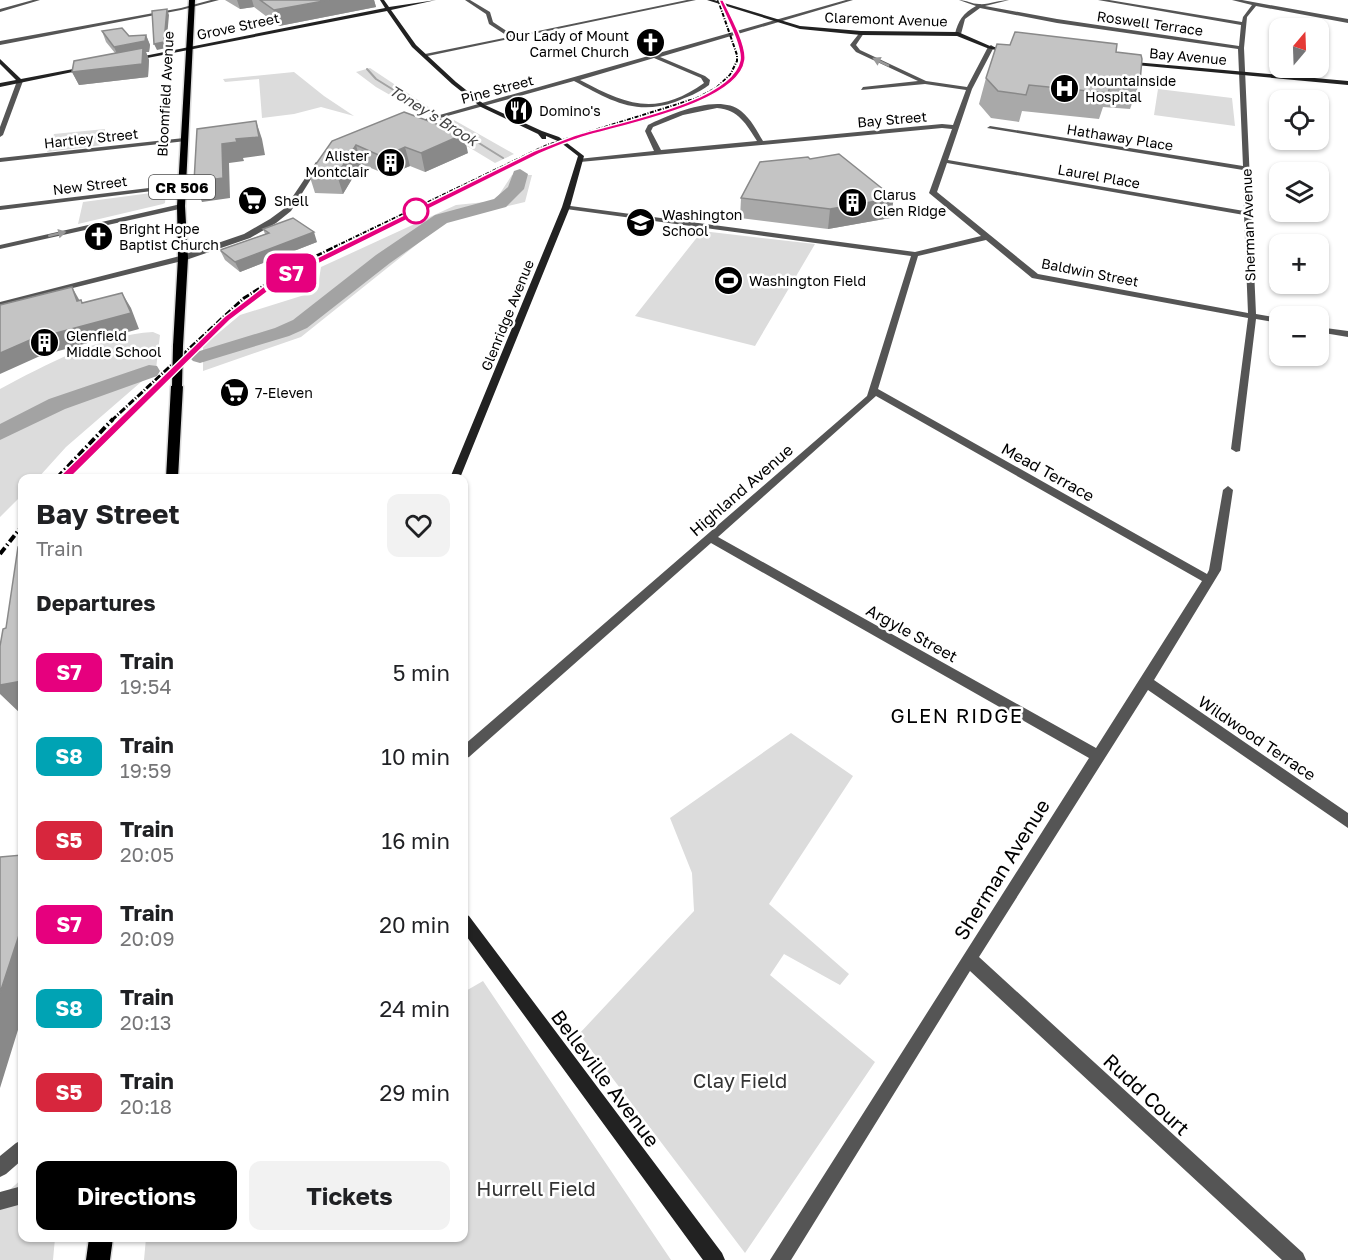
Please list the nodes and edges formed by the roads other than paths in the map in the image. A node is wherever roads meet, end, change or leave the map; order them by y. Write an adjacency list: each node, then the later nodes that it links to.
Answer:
1 (38, 0): 18 (street)
2 (217, 0): 13 (street)
3 (382, 0): 16 (street)
4 (434, 0): 16 (street, Grove Street)
5 (467, 0): 25 (street)
6 (694, 0): 25 (street)
7 (709, 0): 20 (street, Claremont Avenue)
8 (851, 0): 20 (street, Pine Street)
9 (961, 0): 15 (street, Roswell Terrace)
10 (1005, 0): 15 (street); 17 (street)
11 (1100, 0): 22 (street)
12 (1234, 0): 14 (street)
13 (191, 3): 26 (street); 28 (main road, Bloomfield Avenue / CR 506)
14 (1255, 4): 21 (street); 22 (street)
15 (978, 6): 17 (street, Roswell Terrace); 19 (street)
16 (387, 8): 28 (street, Grove Street); 31 (street)
17 (985, 8): 19 (street); 29 (street, Roswell Terrace)
18 (0, 11)
19 (967, 16): 24 (street)
20 (778, 21): 23 (street, Claremont Avenue); 32 (street, Pine Street)
21 (1348, 21)
22 (1242, 24): 29 (street, Sherman Avenue)
23 (861, 33): 24 (street, Claremont Avenue); 40 (street, one-way to 23)
24 (958, 34): 27 (street)
25 (514, 38): 31 (street)
26 (0, 43)
27 (991, 47): 30 (street); 44 (street)
28 (188, 48): 34 (street, Grove Street); 50 (main road, Bloomfield Avenue / CR 506)
29 (1241, 48): 37 (street, Sherman Avenue)
30 (1020, 52)
31 (425, 56): 45 (street)
32 (656, 57): 38 (street, Pine Street); 38 (street)
33 (0, 61): 39 (street)
34 (124, 61)
35 (1119, 62): 37 (street, Bay Avenue)
36 (101, 65): 39 (street)
37 (1242, 73): 41 (street, Bay Avenue); 57 (street, Sherman Avenue)
38 (576, 80): 45 (street, Pine Street)
39 (20, 81): 42 (street); 49 (street)
40 (925, 82): 43 (street); 44 (street)
41 (1348, 83)
42 (0, 85)
43 (863, 89)
44 (969, 90): 47 (street)
45 (483, 106): 46 (street, Pine Street); 55 (street)
46 (403, 126)
47 (956, 127): 51 (street, Bay Street); 56 (street)
48 (990, 128): 57 (street, Hathaway Place)
49 (0, 135)
50 (184, 140): 54 (street, Hartley Street); 58 (main road, Bloomfield Avenue / CR 506)
51 (762, 144): 52 (street, Bay Street); 52 (street)
52 (659, 154): 55 (street, Bay Street)
53 (322, 159): 66 (street)
54 (0, 160)
55 (580, 160): 60 (street, Glenridge Avenue)
56 (944, 161): 62 (street, Laurel Place); 63 (street, Baldwin Street)
57 (1246, 169): 62 (street, Sherman Avenue)
58 (182, 186): 59 (main road, Bloomfield Avenue / CR 506); 61 (street, New Street)
59 (181, 206): 64 (street, one-way to 59); 66 (main road, Bloomfield Avenue / CR 506)
60 (566, 207): 65 (street); 75 (street, Glenridge Avenue)
61 (0, 208)
62 (1249, 214): 68 (street, Sherman Avenue)
63 (987, 237): 65 (street); 68 (street, Baldwin Street)
64 (0, 247)
65 (915, 254): 72 (street, Highland Avenue)
66 (183, 258): 67 (street); 74 (main road, Bloomfield Avenue / CR 506, bridge)
67 (0, 304)
68 (1252, 316): 69 (street, Baldwin Street); 73 (street, Sherman Avenue)
69 (1269, 319)
70 (1329, 330): 71 (street)
71 (1348, 334)
72 (873, 390): 77 (street, Highland Avenue); 78 (street, Mead Terrace)
73 (1236, 449)
74 (172, 474)
75 (457, 474)
76 (1228, 490): 78 (street, Sherman Avenue)
77 (710, 538): 80 (street, Highland Avenue); 81 (street, Argyle Street)
78 (1209, 580): 79 (street, Sherman Avenue)
79 (1146, 682): 81 (street, Sherman Avenue); 82 (street, Wildwood Terrace)
80 (468, 750)
81 (1098, 756): 84 (street, Sherman Avenue)
82 (1348, 821)
83 (468, 926): 91 (street, Belleville Avenue)
84 (969, 959): 92 (street, Sherman Avenue); 93 (street, Rudd Court)
85 (18, 1152): 86 (street)
86 (0, 1168)
87 (18, 1196): 88 (street)
88 (0, 1202)
89 (100, 1242): 90 (main road)
90 (98, 1260)
91 (716, 1260)
92 (780, 1260)
93 (1296, 1260)

